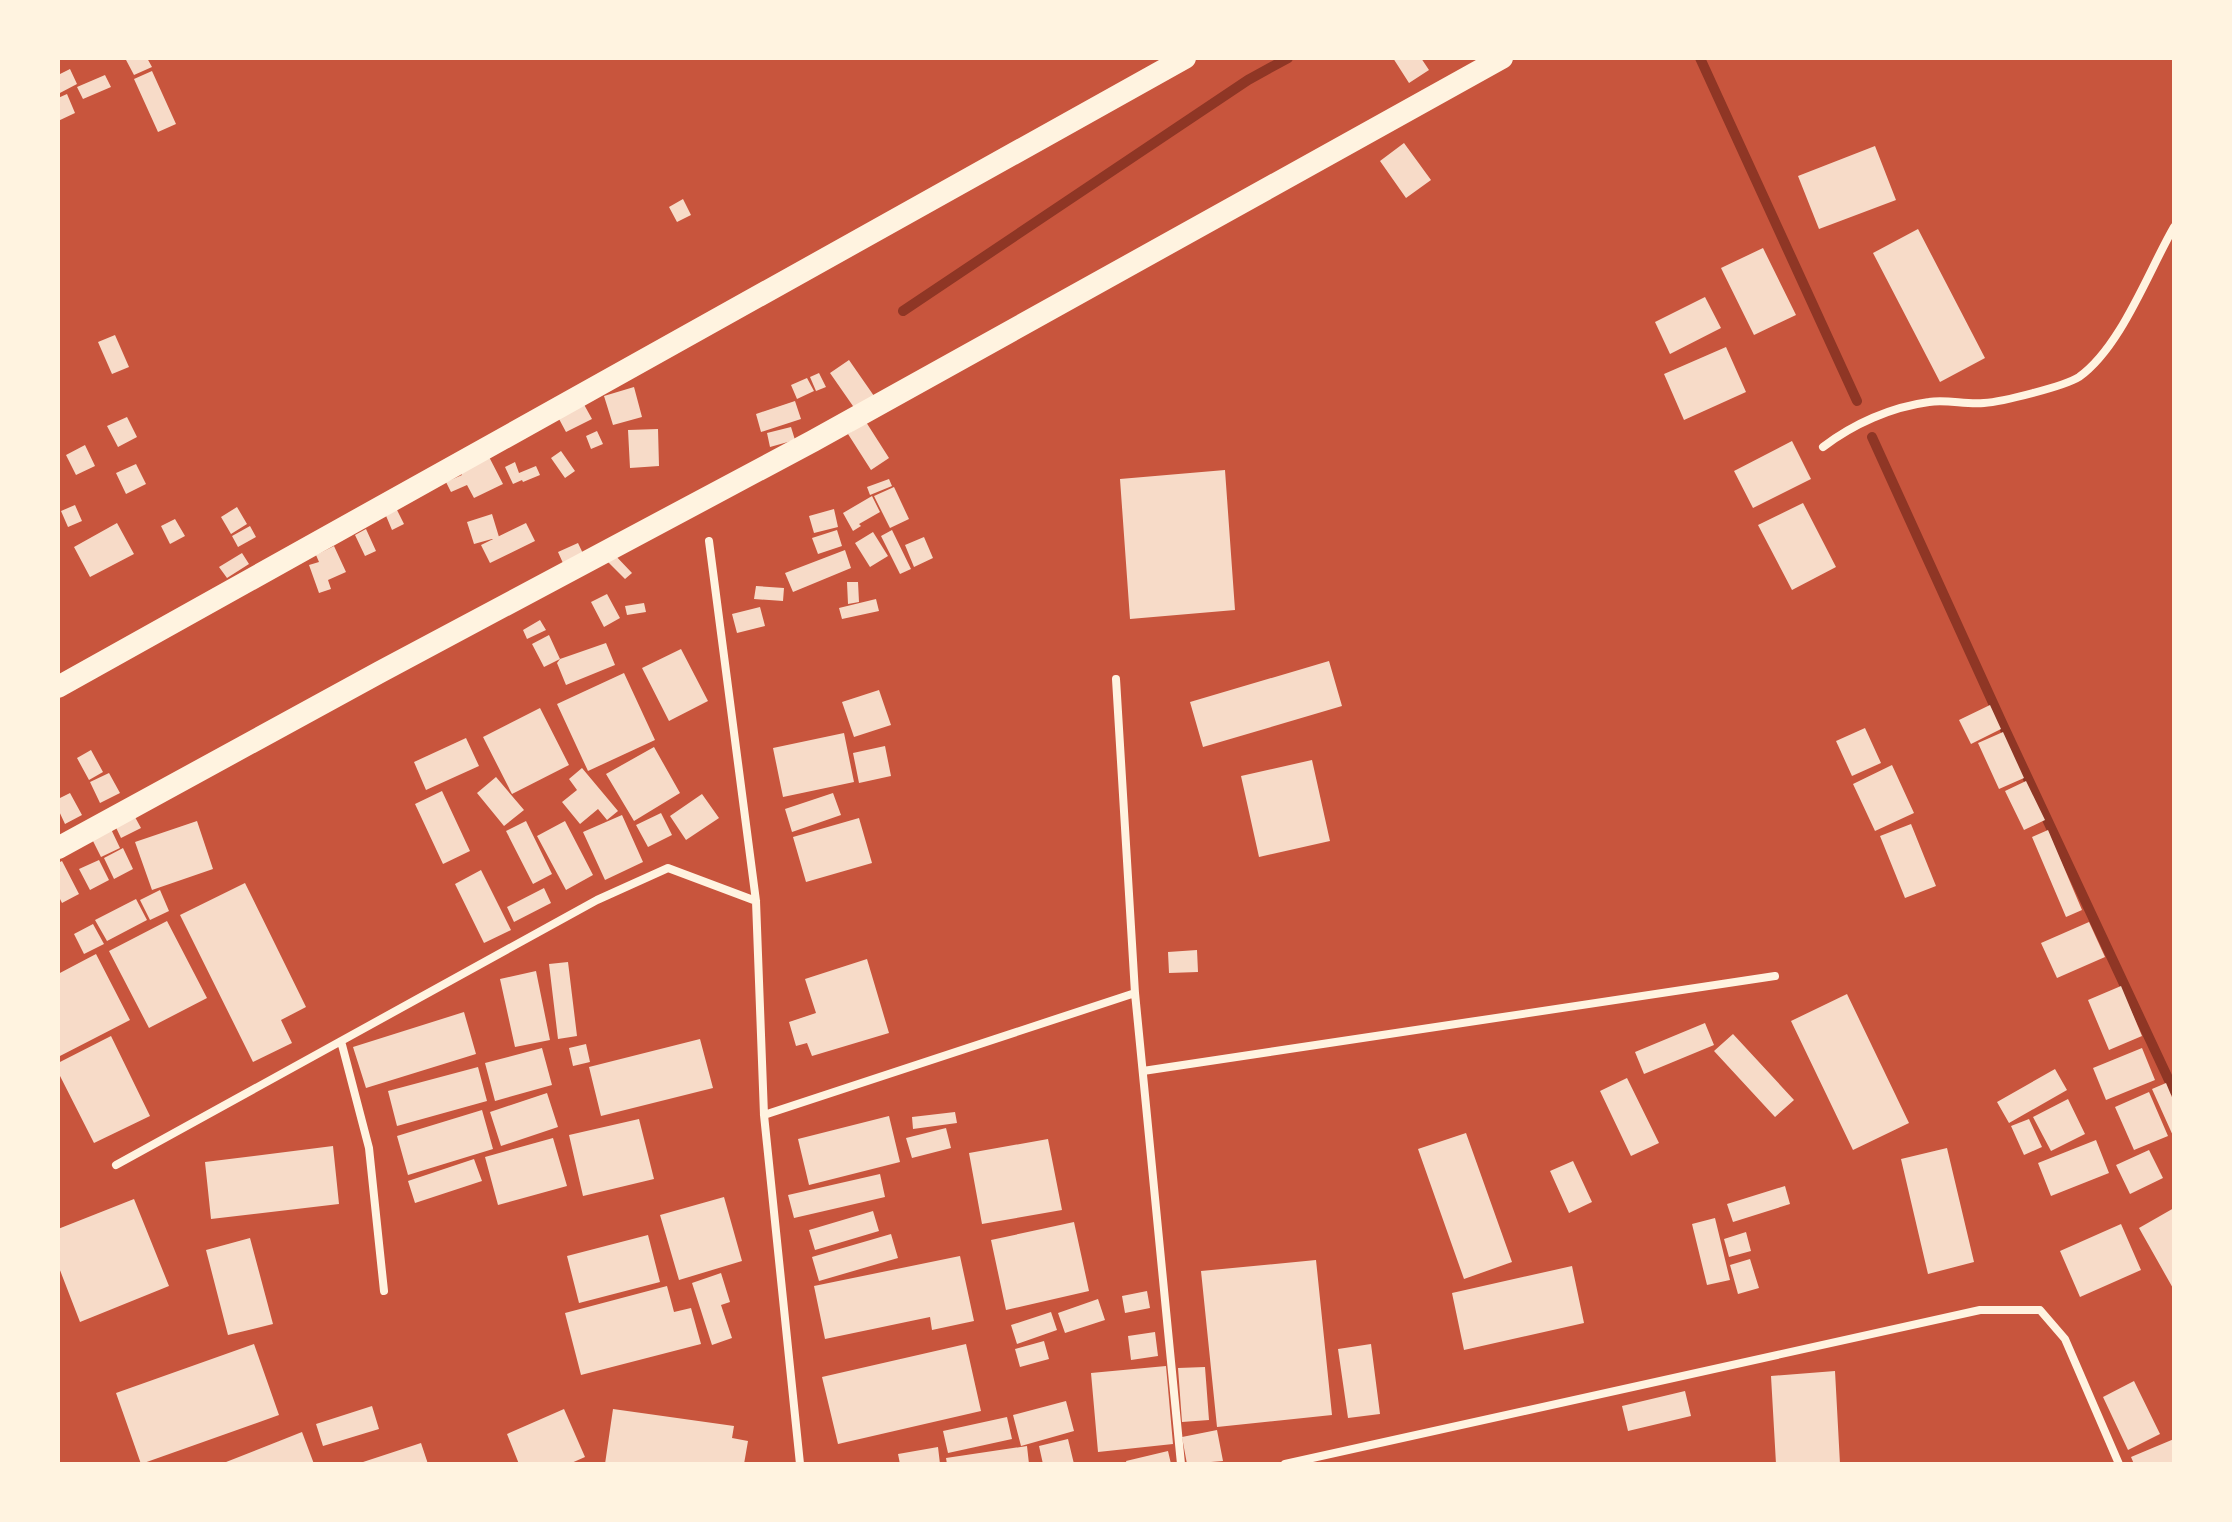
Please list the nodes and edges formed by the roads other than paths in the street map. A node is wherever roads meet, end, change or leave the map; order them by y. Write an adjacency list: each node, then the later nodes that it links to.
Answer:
1 (1185, 58): 7 (highway)
2 (1502, 58): 8 (highway)
3 (2174, 227): 4 (street)
4 (1823, 447)
5 (709, 541): 9 (street)
6 (1116, 679): 11 (street)
7 (58, 687)
8 (58, 848)
9 (756, 901): 12 (street); 14 (street)
10 (1775, 976): 13 (street)
11 (1135, 993): 13 (street); 14 (street)
12 (341, 1041): 15 (street); 16 (street)
13 (1143, 1071): 18 (street)
14 (764, 1115): 17 (street)
15 (116, 1165)
16 (384, 1291)
17 (800, 1464)
18 (1181, 1464)
19 (1285, 1464): 20 (street)
20 (2119, 1464)

